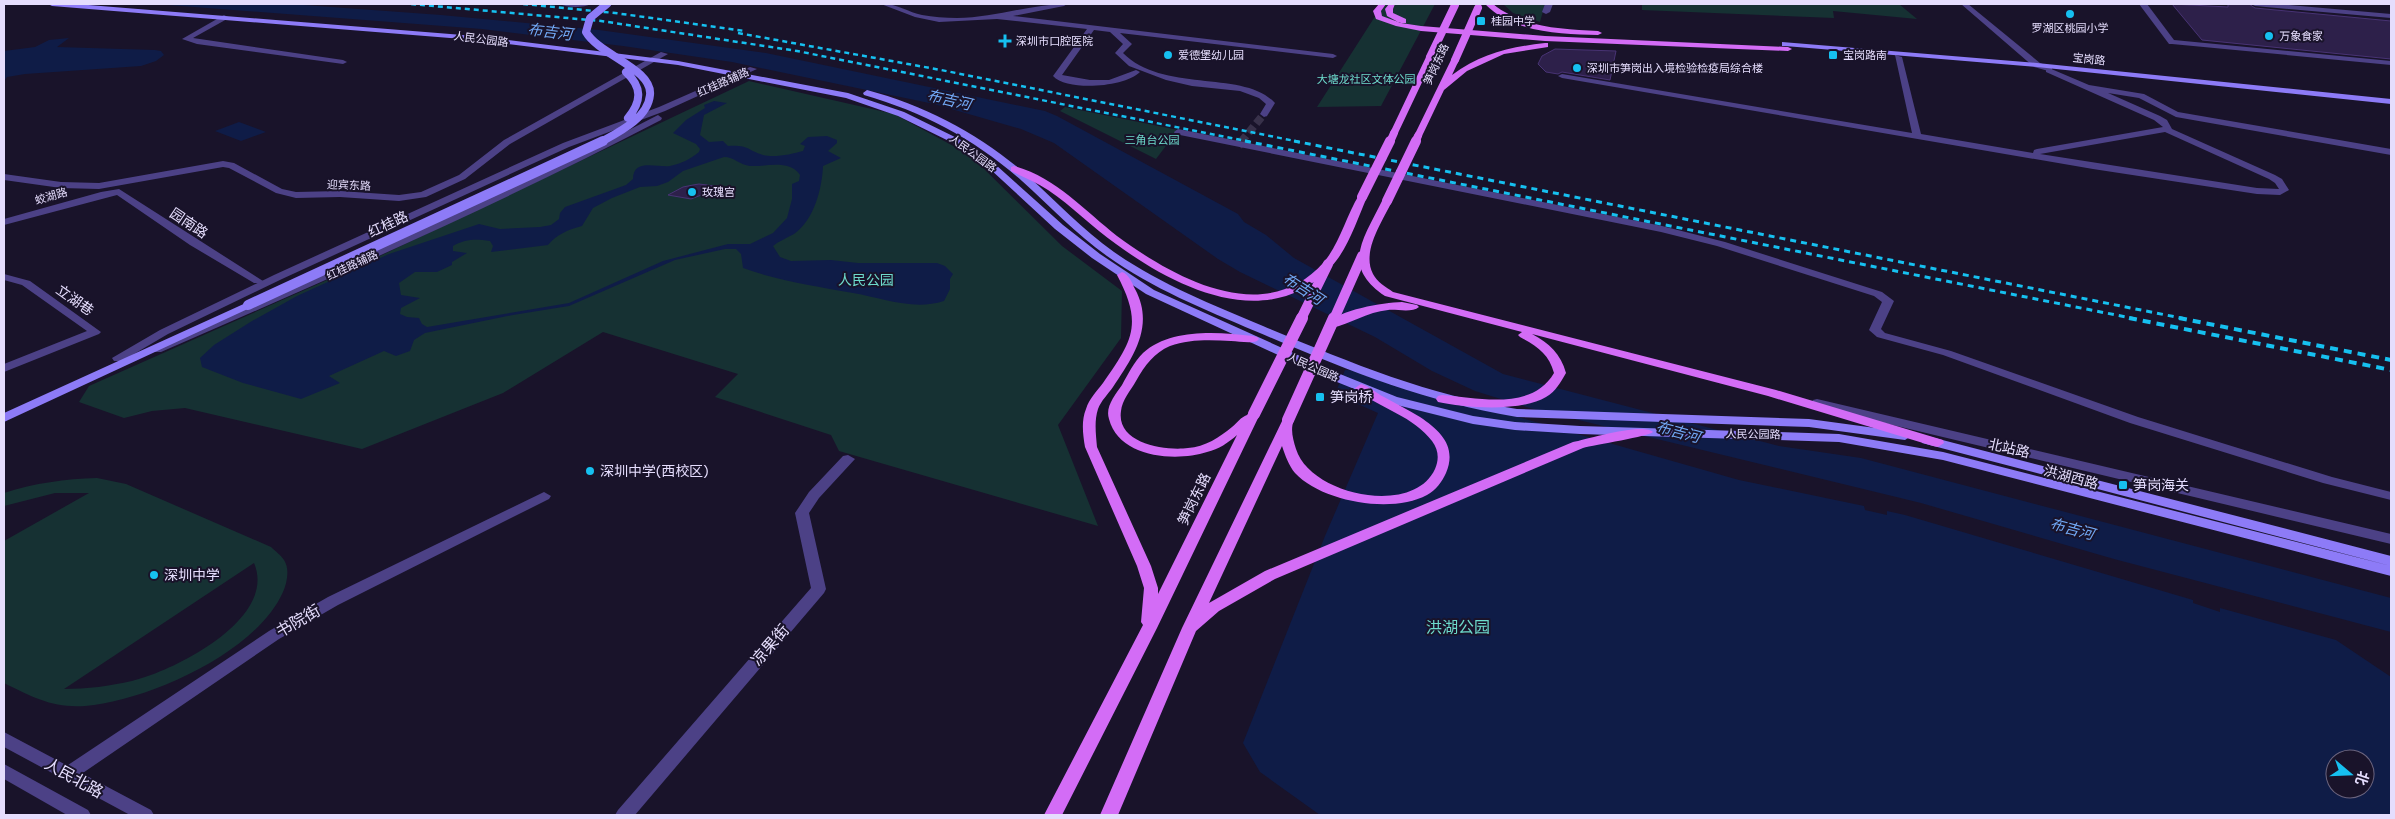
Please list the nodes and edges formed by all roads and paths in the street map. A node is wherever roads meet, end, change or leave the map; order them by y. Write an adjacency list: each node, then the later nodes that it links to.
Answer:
1 (52, 4): 25 (main road, 人民公园路)
2 (113, 4): 32 (main road, 人民公园路)
3 (564, 4): 4 (street)
4 (587, 4)
5 (599, 4): 65 (main road, 红桂路, bridge)
6 (607, 4): 65 (main road, 红桂路, bridge)
7 (885, 4): 23 (street)
8 (1064, 4): 20 (street)
9 (1382, 4): 31 (main road)
10 (1392, 4): 31 (main road)
11 (1489, 4): 29 (main road)
12 (1549, 4): 22 (street)
13 (1964, 4): 38 (street)
14 (1975, 4): 39 (street)
15 (2143, 4): 37 (street)
16 (2256, 4): 24 (street)
17 (1014, 5): 21 (street)
18 (1456, 5): 61 (main road, 笋岗东路, bridge)
19 (1478, 6): 45 (main road, 笋岗东路, bridge)
20 (1043, 8): 21 (street); 26 (street)
21 (1024, 11): 23 (street)
22 (1546, 12)
23 (991, 16): 26 (street)
24 (2391, 16)
25 (224, 17): 35 (main road, 人民公园路); 36 (street)
26 (1065, 25): 27 (street)
27 (1092, 28): 28 (street); 41 (street)
28 (1113, 30): 33 (street); 48 (street)
29 (1632, 34)
30 (1681, 35): 31 (main road)
31 (1786, 46): 34 (main road, 宝岗路); 38 (main road, 宝岗路); 45 (main road)
32 (664, 54): 35 (street, 迎宾东路); 40 (main road, 人民公园路)
33 (1333, 56)
34 (1898, 57): 39 (main road, 宝岗路); 51 (street)
35 (655, 60): 42 (main road, 人民公园路); 57 (street, 迎宾东路)
36 (343, 62)
37 (2391, 63)
38 (2037, 65): 39 (main road, 宝岗路)
39 (2049, 68): 44 (street); 46 (main road, 宝岗路); 47 (main road, 宝岗路)
40 (754, 69): 42 (street, 红桂路辅路); 56 (main road, 人民公园路)
41 (1136, 72)
42 (742, 74): 62 (main road, 人民公园路); 65 (street, 红桂路辅路); 65 (street, 红桂路辅路)
43 (1562, 76): 51 (street)
44 (2087, 87): 49 (street); 53 (street)
45 (1441, 89): 60 (main road, 笋岗东路, bridge)
46 (2391, 102)
47 (2391, 106)
48 (1264, 114)
49 (2167, 130): 52 (street); 55 (street)
50 (1178, 132): 83 (street)
51 (1917, 136): 54 (street)
52 (2066, 148): 54 (street); 55 (street)
53 (2391, 152)
54 (2026, 154): 55 (street)
55 (2093, 166)
56 (1014, 169): 61 (main road); 73 (main road, 人民公园路)
57 (4, 177)
58 (104, 194): 59 (street, 蛟湖路); 64 (street, 园南路)
59 (4, 222)
60 (1362, 256): 66 (main road); 67 (main road, bridge)
61 (1328, 264): 75 (main road, 笋岗东路, bridge)
62 (1122, 275): 68 (main road, 人民公园路); 87 (main road)
63 (4, 276): 70 (street, 立湖巷)
64 (258, 281)
65 (245, 303): 69 (main road, 红桂路)
66 (1475, 319): 67 (main road); 72 (main road); 73 (main road)
67 (1331, 325): 77 (main road, bridge)
68 (1253, 339): 71 (main road, 人民公园路); 75 (main road)
69 (122, 360): 74 (main road, 红桂路); 76 (main road, 红桂路)
70 (4, 368)
71 (1361, 388): 77 (main road); 78 (main road, 人民公园路)
72 (1772, 393): 80 (main road); 84 (street, 北站路)
73 (1442, 398): 79 (main road, 人民公园路)
74 (4, 410)
75 (1254, 414): 87 (main road, 笋岗东路)
76 (4, 418)
77 (1286, 424): 88 (main road)
78 (1646, 432): 79 (main road, 人民公园路); 88 (main road)
79 (1837, 432): 80 (main road, 洪湖西路); 86 (main road, 洪湖西路)
80 (1938, 442): 85 (main road, 洪湖西路)
81 (848, 458): 94 (street, 凉果街)
82 (544, 496): 91 (street, 书院街)
83 (2391, 496)
84 (2391, 539)
85 (2391, 561)
86 (2391, 571)
87 (1149, 628): 95 (main road, 笋岗东路)
88 (1190, 628): 96 (main road)
89 (4, 739): 91 (street, 人民北路)
90 (4, 772): 92 (street, 人民北路)
91 (68, 774): 93 (street, 人民北路)
92 (82, 815)
93 (145, 815)
94 (624, 815)
95 (1053, 815)
96 (1109, 815)

